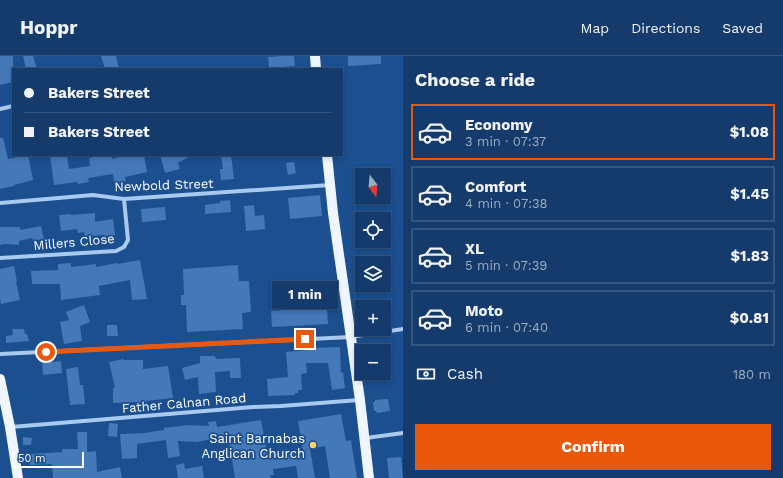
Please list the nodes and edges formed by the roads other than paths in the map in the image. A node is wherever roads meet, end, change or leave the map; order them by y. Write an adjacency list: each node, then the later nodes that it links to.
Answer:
1 (315, 56): 2 (main road)
2 (316, 68)
3 (12, 106): 4 (street)
4 (0, 109)
5 (327, 156): 6 (main road)
6 (330, 185): 7 (street, Newbold Street); 11 (main road)
7 (124, 199): 8 (street, Newbold Street); 9 (street, Millers Close)
8 (0, 203)
9 (0, 258)
10 (403, 329): 11 (street)
11 (351, 337): 12 (street); 14 (main road)
12 (0, 354)
13 (0, 379): 15 (main road)
14 (360, 400): 15 (street, Father Calnan Road); 17 (main road)
15 (10, 427): 18 (main road)
16 (403, 433): 17 (street)
17 (364, 438): 19 (main road)
18 (18, 478)
19 (369, 478)

